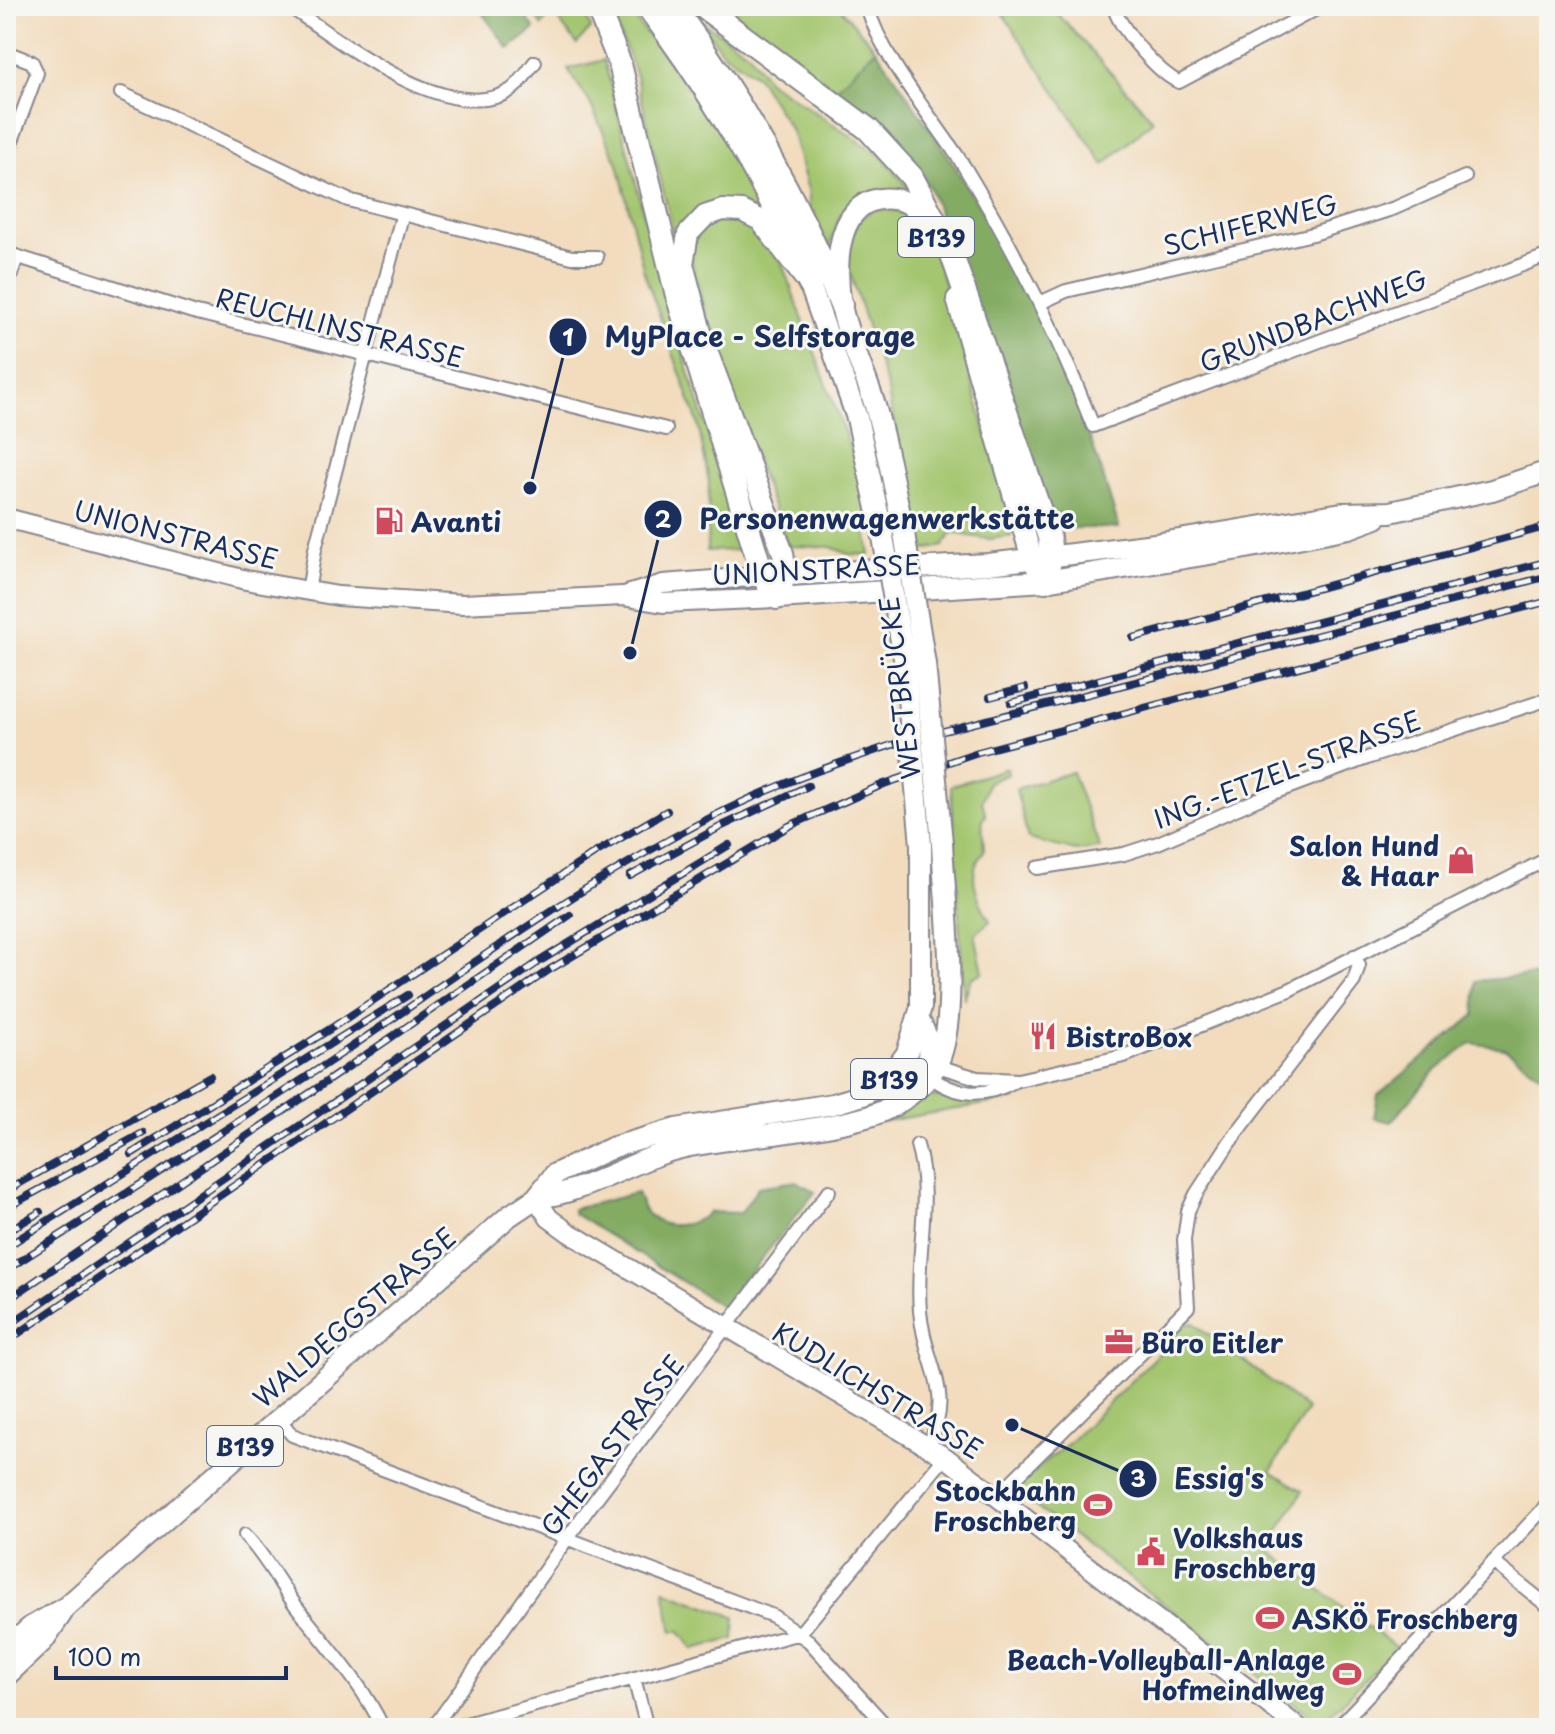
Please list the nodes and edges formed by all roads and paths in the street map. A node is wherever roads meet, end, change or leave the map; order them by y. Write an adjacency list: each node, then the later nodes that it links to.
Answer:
1 (289, 6): 10 (street)
2 (597, 6): 29 (highway)
3 (647, 6): 18 (highway)
4 (673, 6): 21 (highway)
5 (702, 6): 27 (highway)
6 (867, 6): 20 (street)
7 (1114, 6): 8 (street)
8 (1322, 6)
9 (6, 52): 12 (street)
10 (535, 62)
11 (121, 93): 14 (street)
12 (6, 157)
13 (1465, 177): 20 (street, SCHIFERWEG)
14 (402, 216): 17 (street); 22 (street)
15 (11, 255): 19 (street); 22 (street, REUCHLINSTRASSE)
16 (1549, 255): 20 (street, GRUNDBACHWEG)
17 (597, 257)
18 (810, 285): 28 (main road, B139); 38 (main road, WESTBRÜCKE / B139, bridge)
19 (6, 289)
20 (1042, 302)
21 (841, 305): 27 (main road, B139); 39 (main road, WESTBRÜCKE / B139, bridge)
22 (365, 357): 23 (street, REUCHLINSTRASSE); 31 (street)
23 (666, 429)
24 (1549, 471): 25 (main road, UNIONSTRASSE)
25 (1390, 512): 27 (main road, UNIONSTRASSE); 30 (main road, UNIONSTRASSE)
26 (6, 518): 31 (main road, UNIONSTRASSE)
27 (1041, 558): 28 (main road, UNIONSTRASSE); 30 (highway)
28 (786, 575): 29 (main road, UNIONSTRASSE); 33 (main road)
29 (763, 576): 32 (main road, UNIONSTRASSE); 33 (highway)
30 (1045, 581): 33 (main road, UNIONSTRASSE)
31 (308, 592): 32 (main road, UNIONSTRASSE)
32 (622, 596): 33 (main road, UNIONSTRASSE)
33 (777, 598)
34 (1549, 699): 36 (street, ING.-ETZEL-STRASSE)
35 (1549, 858): 37 (street)
36 (1037, 868)
37 (1354, 956): 41 (street); 49 (street)
38 (919, 1020): 39 (main road); 40 (main road, B139)
39 (931, 1068): 40 (street, WALDEGGSTRASSE); 41 (street); 41 (street); 44 (main road, WALDEGGSTRASSE / B139)
40 (894, 1074): 44 (main road, WALDEGGSTRASSE / B139)
41 (1018, 1080)
42 (917, 1145): 47 (street)
43 (829, 1191): 45 (street, GHEGASTRASSE)
44 (536, 1198): 45 (main road, KUDLICHSTRASSE); 46 (main road, WALDEGGSTRASSE / B139)
45 (726, 1329): 47 (main road, KUDLICHSTRASSE); 52 (street, GHEGASTRASSE)
46 (277, 1417): 52 (street); 54 (main road, WALDEGGSTRASSE / B139)
47 (928, 1447): 48 (main road, KUDLICHSTRASSE)
48 (945, 1457): 49 (main road, KUDLICHSTRASSE); 56 (street)
49 (997, 1496): 65 (main road, KUDLICHSTRASSE)
50 (1549, 1503): 53 (street)
51 (245, 1535): 60 (street)
52 (568, 1538): 56 (street); 61 (street, GHEGASTRASSE)
53 (1493, 1562): 55 (street); 66 (street)
54 (66, 1607): 57 (main road, WALDEGGSTRASSE / B139); 58 (main road, WALDEGGSTRASSE / B139)
55 (1549, 1607)
56 (800, 1633): 59 (street); 64 (street)
57 (6, 1649)
58 (6, 1676)
59 (634, 1678): 62 (street); 63 (street)
60 (383, 1728)
61 (433, 1728)
62 (451, 1728)
63 (647, 1728)
64 (888, 1728)
65 (1299, 1728)
66 (1337, 1728)

